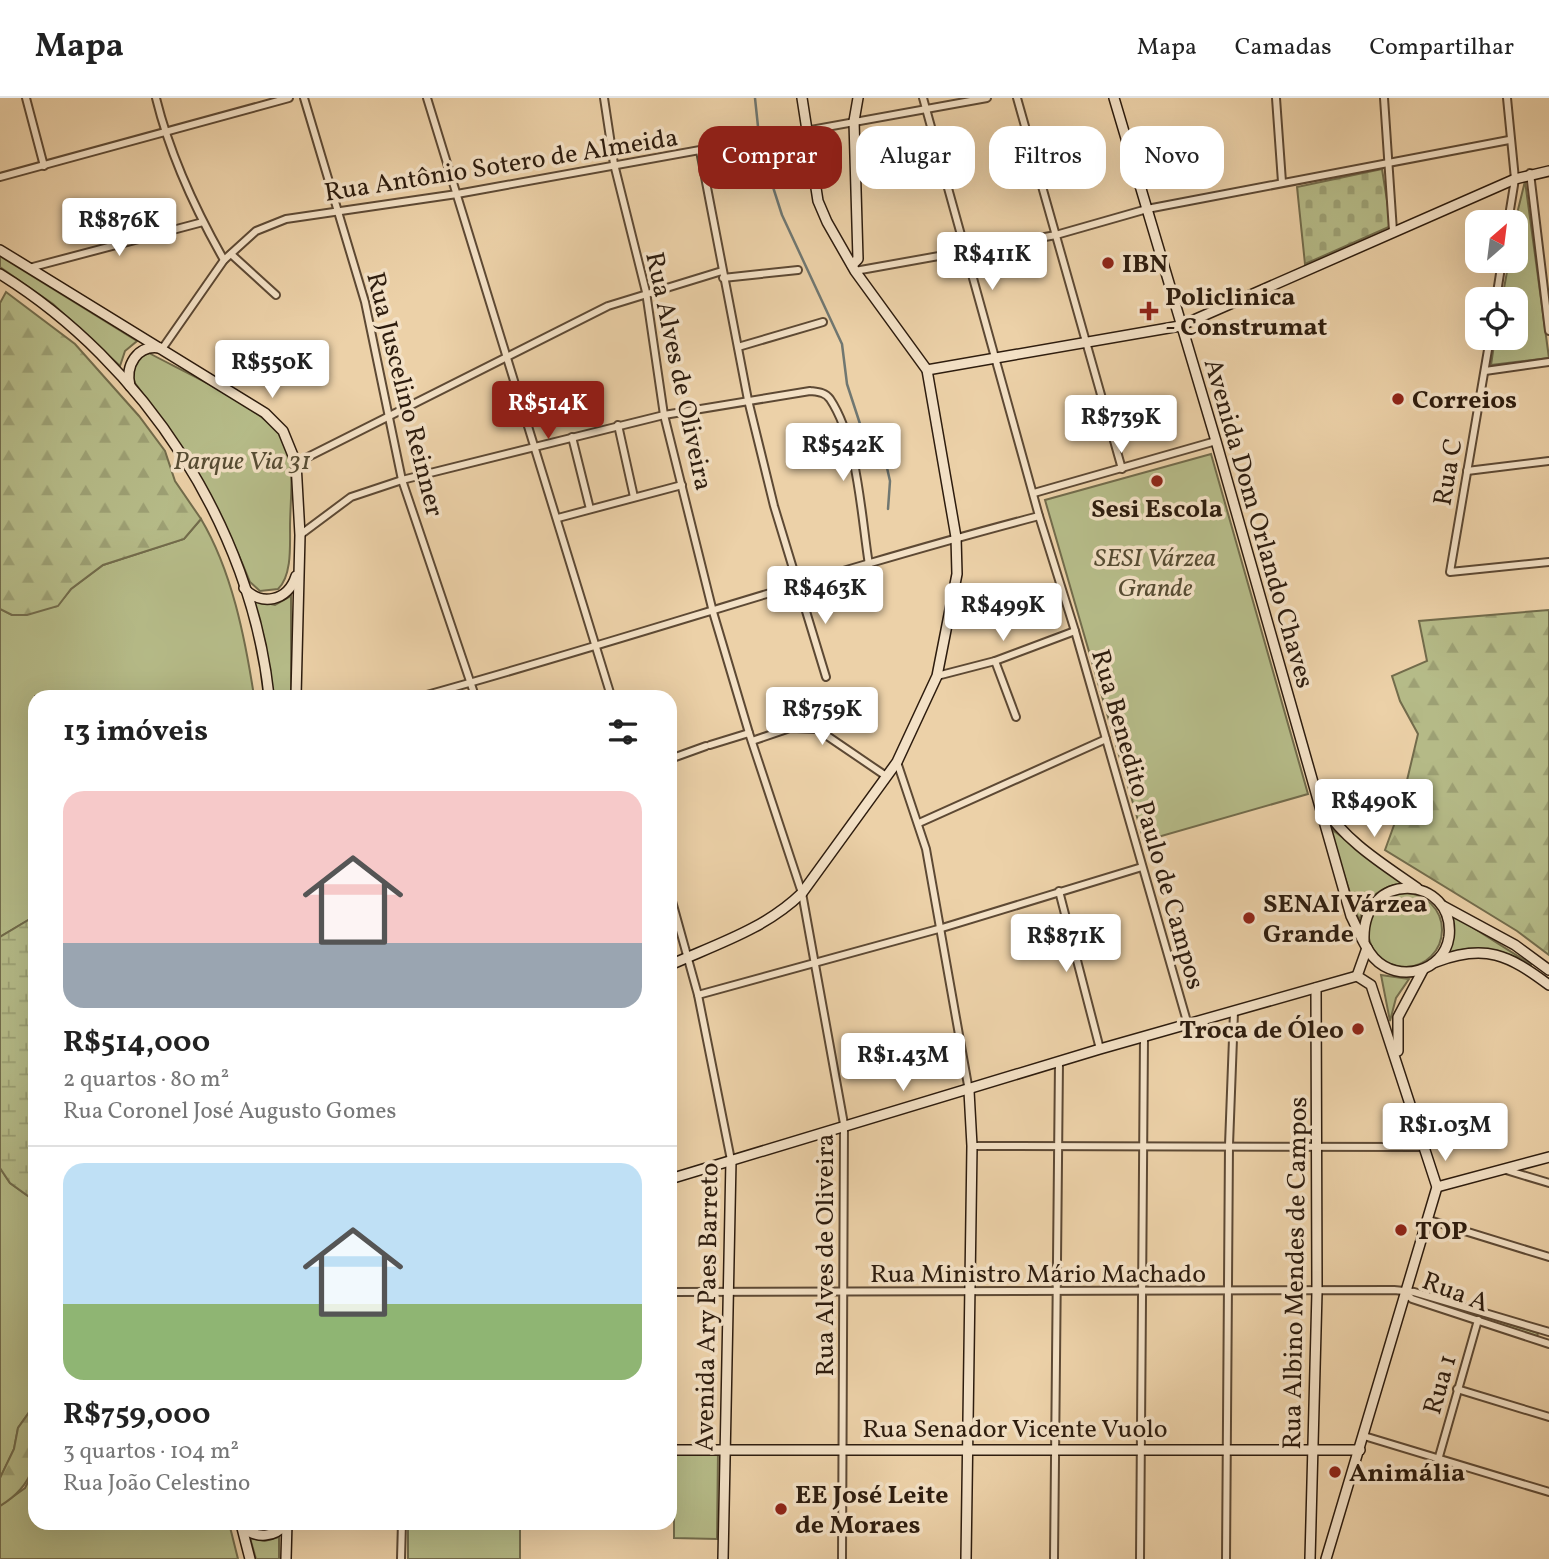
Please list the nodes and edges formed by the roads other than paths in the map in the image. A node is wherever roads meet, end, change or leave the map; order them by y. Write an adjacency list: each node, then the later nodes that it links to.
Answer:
1 (26, 98): 25 (street)
2 (156, 98): 20 (street)
3 (289, 98): 20 (street)
4 (304, 98): 36 (street, Rua Juscelino Reinner)
5 (427, 98): 33 (street)
6 (604, 98): 24 (street, Rua Alves de Oliveira)
7 (802, 98): 18 (street)
8 (858, 98): 17 (street)
9 (923, 98): 16 (street, Rua Benedito Paulo de Campos)
10 (986, 98): 16 (street, Rua Antônio Sotero de Almeida)
11 (1017, 98): 39 (street)
12 (1114, 98): 34 (street, Avenida Dom Orlando Chaves)
13 (1276, 98): 30 (street)
14 (1384, 98): 23 (street)
15 (1507, 98): 21 (street)
16 (926, 110): 17 (street, Rua Antônio Sotero de Almeida); 41 (street, Rua Benedito Paulo de Campos)
17 (854, 121): 19 (street, Rua Antônio Sotero de Almeida); 45 (street)
18 (805, 126)
19 (830, 126)
20 (165, 134): 25 (street); 37 (street)
21 (1508, 140): 23 (street); 29 (street)
22 (698, 150): 24 (street, Rua Antônio Sotero de Almeida)
23 (1387, 162): 30 (street); 38 (street)
24 (614, 164): 33 (street, Rua Antônio Sotero de Almeida); 50 (street, Rua Alves de Oliveira)
25 (44, 166): 28 (street)
26 (1549, 171): 27 (street)
27 (1530, 173): 29 (street); 49 (street)
28 (0, 177)
29 (1515, 179): 35 (street); 38 (street)
30 (1282, 182): 34 (street)
31 (707, 189): 48 (street)
32 (815, 189): 45 (street)
33 (457, 194): 36 (street, Rua Antônio Sotero de Almeida); 59 (street)
34 (1147, 209): 39 (street); 53 (street, Avenida Dom Orlando Chaves)
35 (1510, 210)
36 (339, 211): 42 (street, Rua Antônio Sotero de Almeida); 67 (street, Rua Juscelino Reinner)
37 (203, 222): 43 (street); 44 (street)
38 (1393, 231): 53 (street)
39 (1056, 235): 41 (street); 55 (street)
40 (0, 250): 44 (street)
41 (966, 250): 45 (street); 60 (street, Rua Benedito Paulo de Campos)
42 (231, 254): 43 (street, Rua Antônio Sotero de Almeida); 51 (street)
43 (224, 260): 57 (street, Rua Antônio Sotero de Almeida)
44 (29, 268): 57 (street)
45 (853, 268): 62 (street)
46 (798, 270): 48 (street)
47 (0, 274): 64 (street)
48 (723, 274): 50 (street); 56 (street)
49 (1546, 281): 54 (street)
50 (646, 292): 59 (street); 66 (street, Rua Alves de Oliveira)
51 (276, 295)
52 (824, 322): 56 (street)
53 (1180, 326): 55 (street); 70 (street, Avenida Dom Orlando Chaves)
54 (1549, 331)
55 (1087, 341): 60 (street); 74 (street)
56 (738, 347): 65 (street)
57 (162, 349): 64 (street); 73 (street)
58 (1488, 350): 63 (street, Rua C)
59 (506, 357): 67 (street); 71 (street)
60 (997, 357): 62 (street); 78 (street, Rua Benedito Paulo de Campos)
61 (1549, 362): 63 (street)
62 (927, 370): 84 (street)
63 (1485, 371): 75 (street, Rua C)
64 (131, 388): 88 (street)
65 (748, 400): 66 (street); 86 (street); 89 (street)
66 (664, 415): 68 (street); 77 (street, Rua Alves de Oliveira)
67 (391, 418): 73 (street); 76 (street, Rua Juscelino Reinner)
68 (618, 425): 69 (street); 79 (street)
69 (572, 438): 71 (street); 80 (street)
70 (1216, 441): 74 (street); 109 (street, Avenida Dom Orlando Chaves)
71 (536, 448): 76 (street); 82 (street)
72 (1549, 461): 75 (street)
73 (296, 463): 83 (street)
74 (1122, 468): 78 (street)
75 (1467, 471): 85 (street, Rua C)
76 (402, 480): 83 (street); 96 (street, Rua Juscelino Reinner)
77 (682, 485): 79 (street); 90 (street, Rua Alves de Oliveira)
78 (1034, 493): 81 (street, Rua Benedito Paulo de Campos)
79 (634, 498): 80 (street)
80 (590, 509): 82 (street)
81 (1039, 516): 84 (street); 91 (street, Rua Benedito Paulo de Campos)
82 (558, 518): 92 (street)
83 (300, 535): 87 (street)
84 (956, 537): 86 (street); 94 (street)
85 (1549, 562)
86 (869, 565): 89 (street)
87 (297, 572): 88 (street); 98 (street)
88 (242, 583): 97 (street)
89 (797, 583): 90 (street); 95 (street)
90 (713, 612): 92 (street); 103 (street, Rua Alves de Oliveira)
91 (1075, 631): 93 (street); 104 (street, Rua Benedito Paulo de Campos)
92 (595, 646): 96 (street); 101 (street)
93 (995, 661): 94 (street); 102 (street)
94 (937, 676): 107 (street)
95 (826, 677)
96 (470, 683): 99 (street); 100 (street, Rua Juscelino Reinner)
97 (268, 690)
98 (296, 690)
99 (445, 690)
100 (473, 690)
101 (609, 690)
102 (1016, 718)
103 (749, 733): 105 (street, Rua Alves de Oliveira); 106 (street)
104 (1106, 739): 110 (street); 111 (street, Rua Benedito Paulo de Campos)
105 (752, 741): 108 (street); 114 (street, Rua Alves de Oliveira)
106 (677, 756)
107 (897, 762): 108 (street); 110 (street)
108 (886, 776): 114 (street)
109 (1317, 797): 112 (street, Avenida Dom Orlando Chaves); 118 (street, Avenida Dom Orlando Chaves)
110 (919, 823): 117 (street)
111 (1142, 867): 113 (street); 130 (street, Rua Benedito Paulo de Campos)
112 (1419, 889): 115 (street); 118 (street)
113 (1059, 891): 117 (street); 132 (street)
114 (802, 893): 119 (street); 121 (street, Rua Alves de Oliveira)
115 (1441, 905): 122 (street); 124 (street)
116 (677, 918): 119 (street, Avenida Ary Paes Barreto)
117 (942, 928): 121 (street); 135 (street)
118 (1366, 945): 123 (street); 125 (street)
119 (688, 957): 120 (street); 128 (street, Avenida Ary Paes Barreto)
120 (677, 962)
121 (815, 962): 128 (street); 136 (street, Rua Alves de Oliveira)
122 (1434, 963): 123 (street); 126 (street)
123 (1423, 970): 134 (street)
124 (1549, 970)
125 (1357, 976): 127 (street); 134 (street)
126 (1549, 985)
127 (1316, 988): 129 (street); 141 (street, Rua Albino Mendes de Campos)
128 (698, 995): 144 (street, Avenida Ary Paes Barreto)
129 (1234, 1012): 130 (street); 138 (street)
130 (1188, 1025): 131 (street)
131 (1144, 1038): 132 (street); 137 (street)
132 (1100, 1049): 133 (street)
133 (1059, 1062): 135 (street); 140 (street)
134 (1400, 1067): 142 (street)
135 (969, 1091): 136 (street); 139 (street)
136 (844, 1124): 144 (street); 157 (street, Rua Alves de Oliveira)
137 (1144, 1145): 138 (street); 140 (street); 154 (street)
138 (1229, 1145): 141 (street); 158 (street)
139 (972, 1146): 140 (street); 151 (street)
140 (1058, 1146): 153 (street)
141 (1318, 1146): 142 (street); 155 (street, Rua Albino Mendes de Campos)
142 (1425, 1147): 148 (street)
143 (1549, 1157): 145 (street)
144 (731, 1160): 146 (street); 156 (street, Avenida Ary Paes Barreto)
145 (1506, 1170): 147 (street); 148 (street)
146 (677, 1177)
147 (1549, 1183)
148 (1437, 1187): 149 (street)
149 (1429, 1220): 150 (street); 159 (street)
150 (1549, 1258)
151 (968, 1291): 153 (street, Rua Ministro Mário Machado); 157 (street, Rua Ministro Mário Machado); 167 (street)
152 (677, 1292): 156 (street, Rua Ministro Mário Machado)
153 (1057, 1292): 154 (street, Rua Ministro Mário Machado); 173 (street)
154 (1143, 1292): 158 (street, Rua Ministro Mário Machado); 168 (street)
155 (1317, 1292): 158 (street, Rua Ministro Mário Machado); 159 (street, Rua Ministro Mário Machado); 174 (street, Rua Albino Mendes de Campos)
156 (729, 1293): 157 (street, Rua Ministro Mário Machado); 171 (street, Avenida Ary Paes Barreto)
157 (846, 1293): 172 (street, Rua Alves de Oliveira)
158 (1228, 1293): 169 (street)
159 (1405, 1293): 160 (street, Rua A); 161 (street, Rua A); 166 (street)
160 (1478, 1320): 162 (street, Rua A); 164 (street, Rua 1)
161 (1546, 1331): 162 (street)
162 (1540, 1341): 163 (street, Rua A)
163 (1549, 1344)
164 (1457, 1389): 165 (street); 176 (street, Rua 1)
165 (1549, 1417)
166 (1364, 1436): 175 (street); 176 (street)
167 (967, 1449): 172 (street, Rua Senador Vicente Vuolo); 173 (street, Rua Senador Vicente Vuolo); 188 (street)
168 (1142, 1449): 169 (street, Rua Senador Vicente Vuolo); 173 (street, Rua Senador Vicente Vuolo); 190 (street)
169 (1227, 1449): 174 (street, Rua Senador Vicente Vuolo); 191 (street)
170 (677, 1450): 171 (street, Rua Senador Vicente Vuolo)
171 (726, 1450): 172 (street, Rua Senador Vicente Vuolo); 186 (street, Avenida Ary Paes Barreto)
172 (843, 1450): 187 (street, Rua Alves de Oliveira)
173 (1055, 1450): 189 (street)
174 (1313, 1450): 175 (street, Rua Senador Vicente Vuolo); 192 (street, Rua Albino Mendes de Campos)
175 (1360, 1450): 193 (street)
176 (1438, 1460): 177 (street)
177 (1549, 1492)
178 (243, 1530): 183 (street)
179 (252, 1530): 180 (street)
180 (279, 1530)
181 (287, 1530): 184 (street)
182 (402, 1530): 185 (street)
183 (250, 1559)
184 (286, 1559)
185 (401, 1559)
186 (723, 1559)
187 (842, 1559)
188 (966, 1559)
189 (1054, 1559)
190 (1140, 1559)
191 (1226, 1559)
192 (1310, 1559)
193 (1326, 1559)

